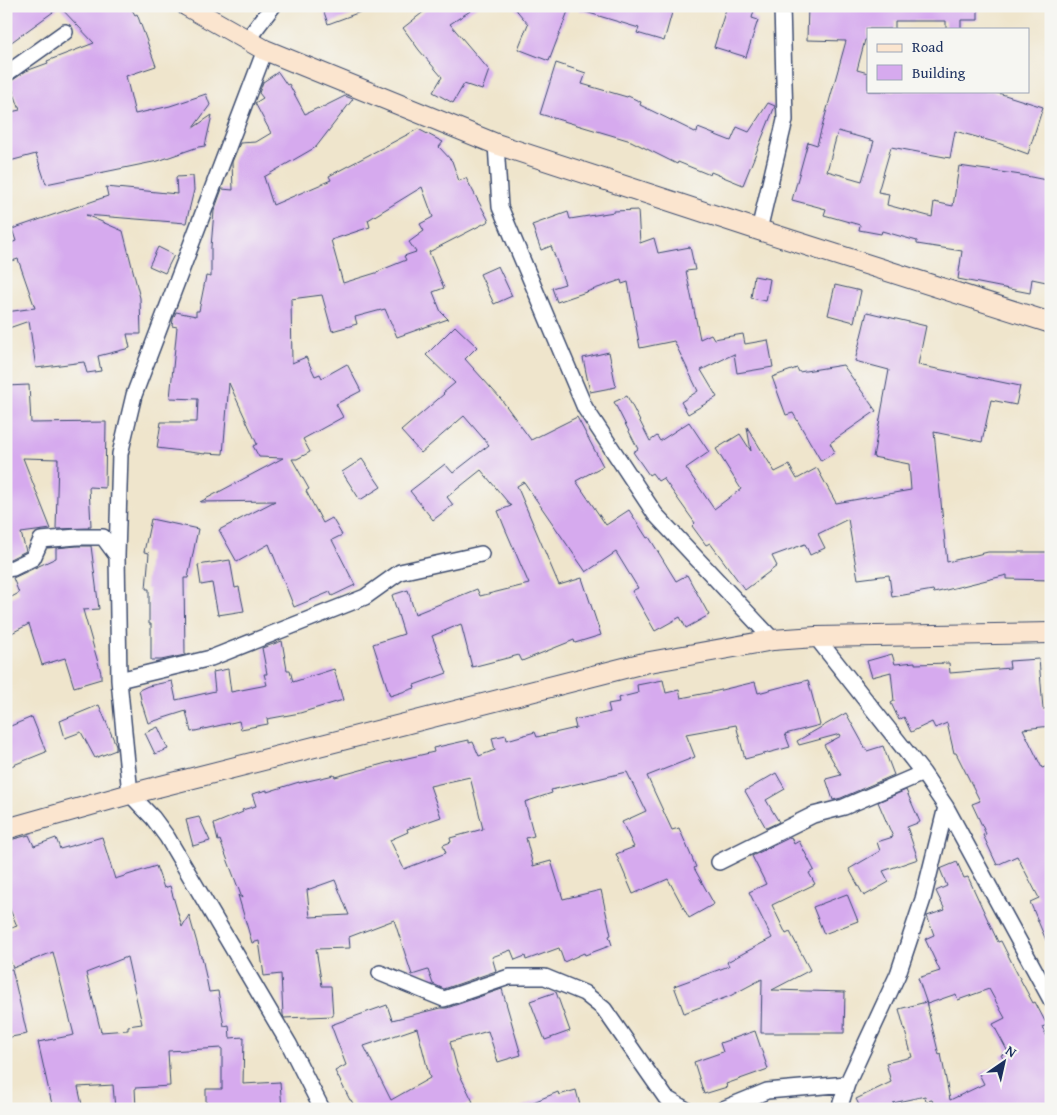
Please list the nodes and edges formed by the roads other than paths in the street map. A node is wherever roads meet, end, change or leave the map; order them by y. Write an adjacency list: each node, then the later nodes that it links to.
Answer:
1 (187, 6): 5 (main road)
2 (273, 6): 5 (street)
3 (782, 6): 9 (street)
4 (65, 32): 7 (street)
5 (247, 40): 6 (main road)
6 (265, 50): 8 (main road); 12 (street)
7 (6, 74)
8 (496, 144): 9 (main road); 16 (street)
9 (759, 230): 10 (main road)
10 (1051, 323)
11 (481, 554): 17 (street)
12 (117, 556): 13 (street); 17 (street)
13 (6, 569)
14 (1051, 633): 15 (main road)
15 (816, 637): 16 (main road); 18 (street)
16 (772, 640): 19 (main road)
17 (119, 680): 19 (street)
18 (923, 774): 20 (street); 22 (street)
19 (130, 794): 21 (main road); 26 (street)
20 (946, 807): 24 (street); 25 (street)
21 (6, 829)
22 (719, 862)
23 (380, 973): 27 (street)
24 (1051, 1000)
25 (847, 1084): 28 (street); 29 (street)
26 (322, 1109)
27 (685, 1109)
28 (723, 1109)
29 (839, 1109)

